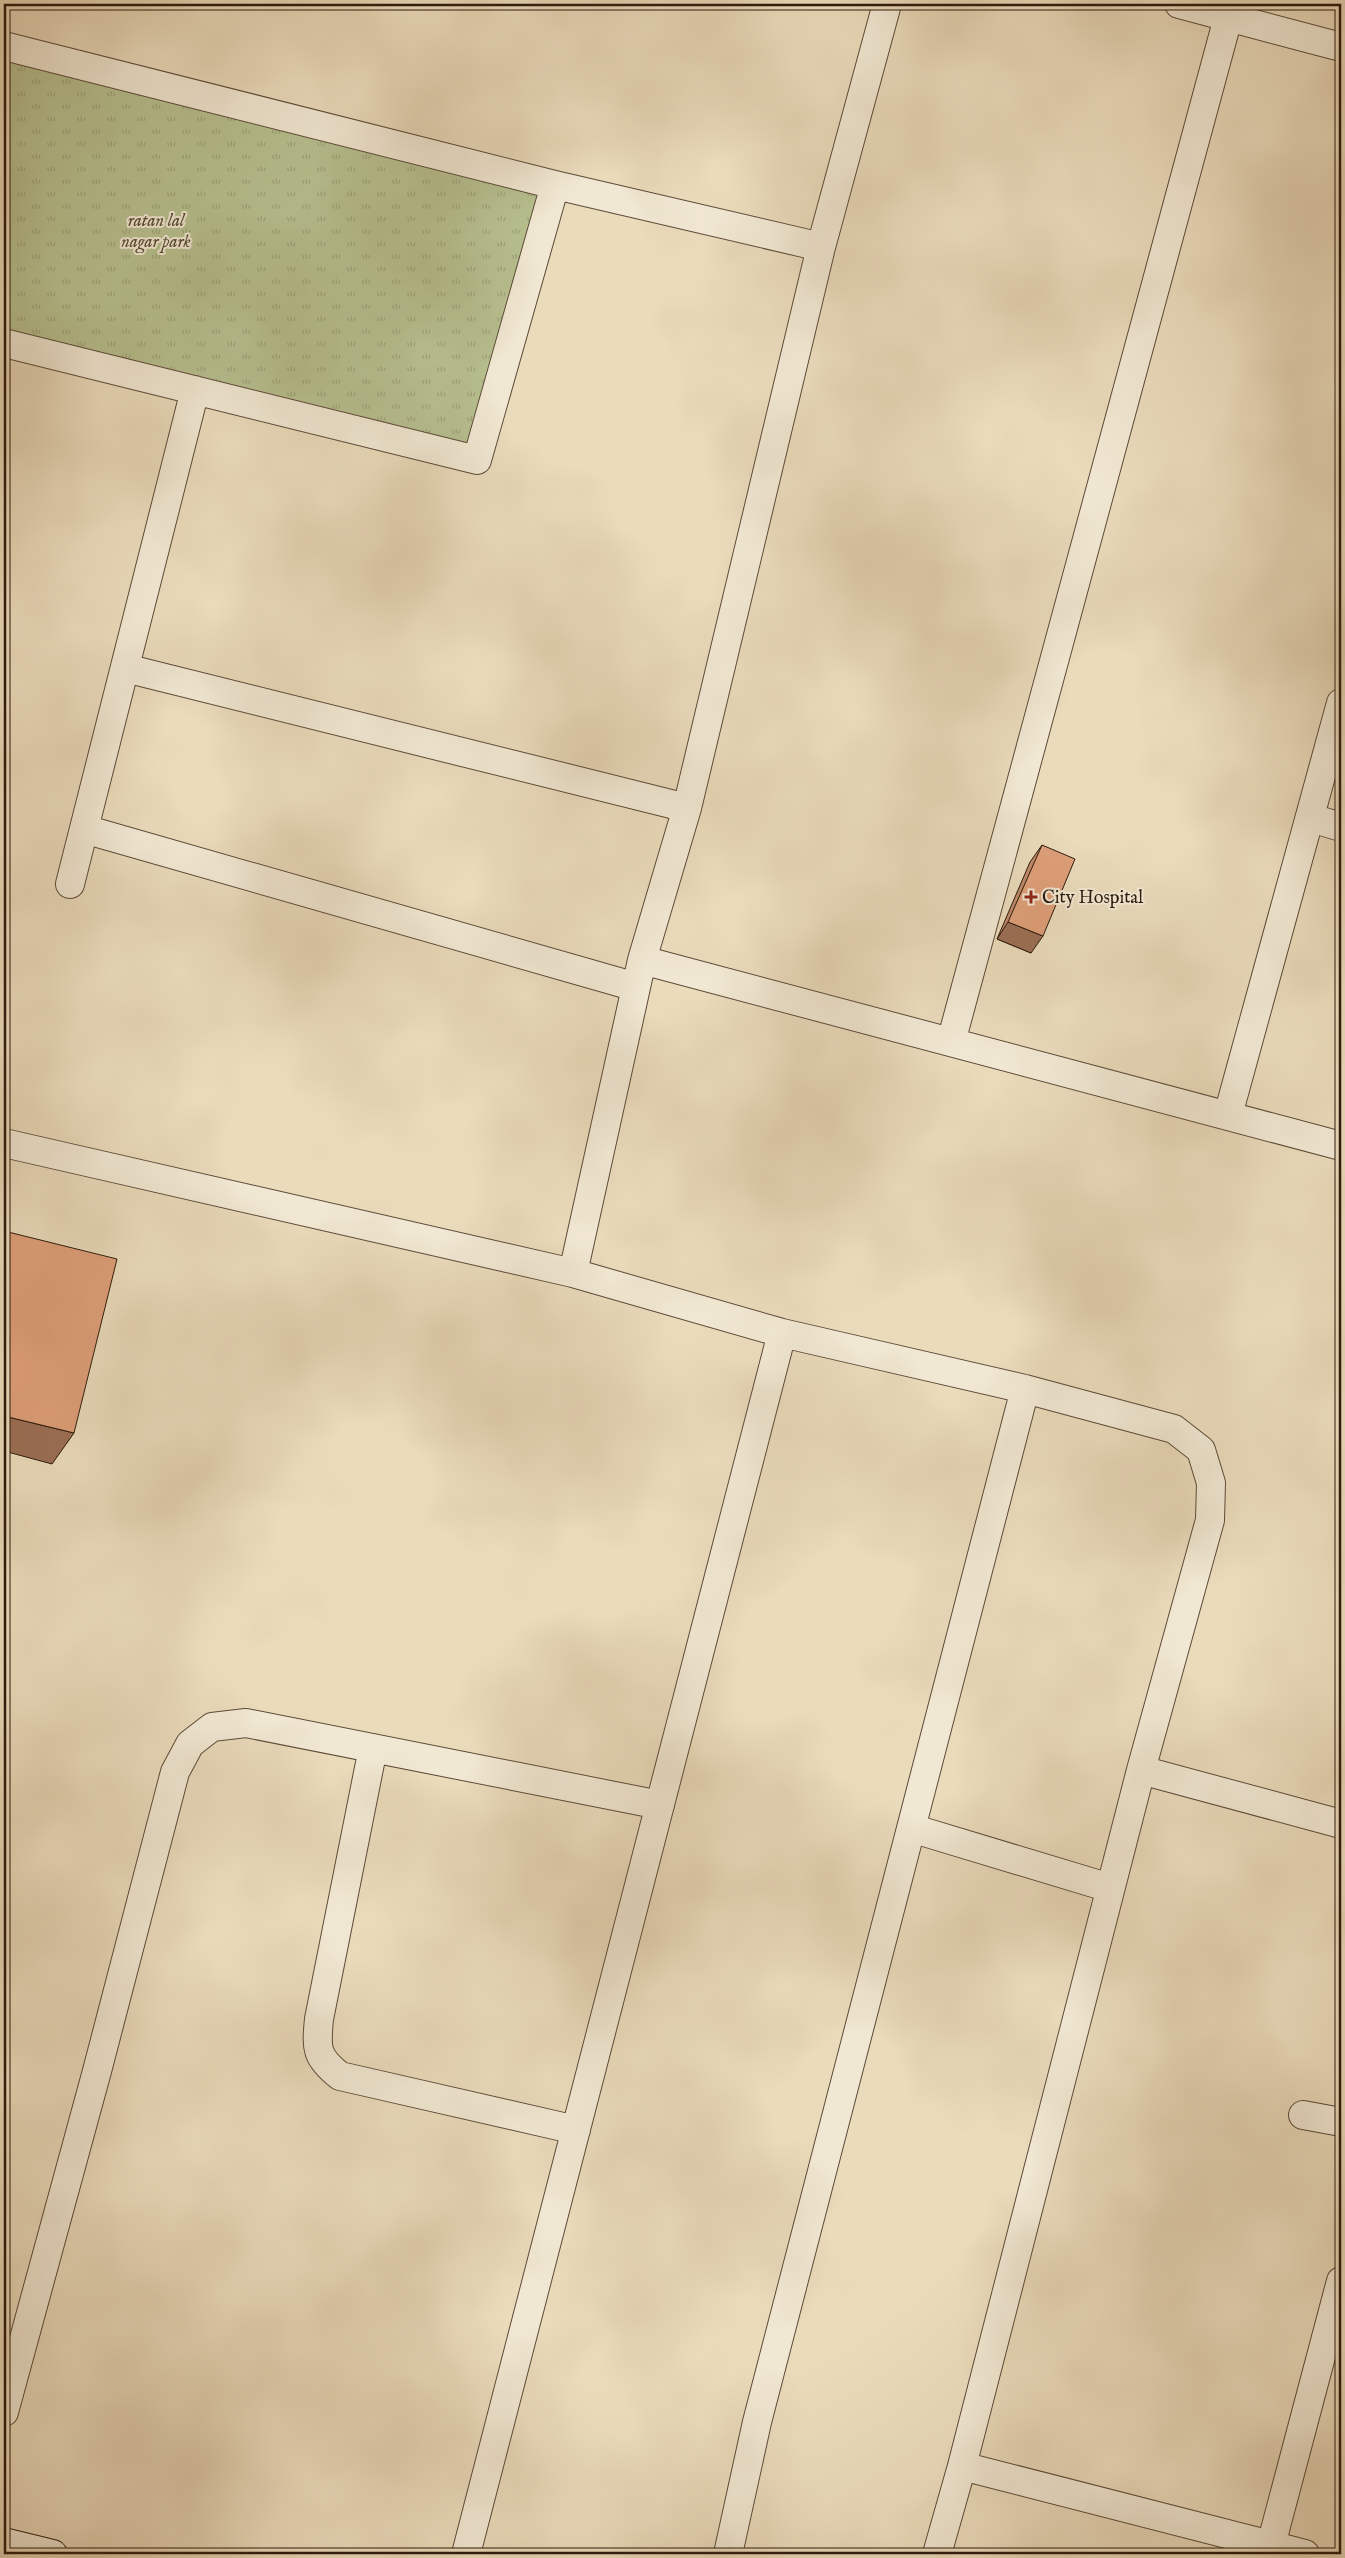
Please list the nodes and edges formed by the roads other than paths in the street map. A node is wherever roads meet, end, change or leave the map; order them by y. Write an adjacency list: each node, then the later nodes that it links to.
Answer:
1 (887, 4): 7 (street)
2 (1179, 4): 3 (street)
3 (1228, 18): 5 (street); 19 (street)
4 (4, 46): 6 (street)
5 (1341, 47)
6 (554, 185): 7 (street); 9 (street)
7 (821, 247): 12 (street)
8 (4, 343): 9 (street)
9 (195, 390): 10 (street)
10 (125, 668): 12 (street); 15 (street)
11 (1341, 702): 13 (street)
12 (687, 808): 17 (street)
13 (1311, 818): 14 (street); 20 (street)
14 (1341, 827)
15 (84, 829): 16 (street); 18 (street)
16 (70, 884)
17 (642, 960): 18 (street); 19 (street)
18 (636, 987): 23 (street)
19 (951, 1042): 20 (street)
20 (1228, 1115): 22 (street)
21 (4, 1143): 23 (street)
22 (1341, 1146)
23 (573, 1274): 24 (street)
24 (782, 1333): 25 (street); 28 (street)
25 (1025, 1388): 27 (street); 30 (street)
26 (373, 1748): 28 (street); 34 (street); 36 (street)
27 (1141, 1770): 29 (street); 31 (street)
28 (660, 1805): 34 (street)
29 (1341, 1824)
30 (911, 1828): 31 (street); 42 (street)
31 (1110, 1888): 37 (street)
32 (1303, 2114): 33 (street)
33 (1341, 2122)
34 (576, 2130): 41 (street)
35 (1341, 2282): 39 (street)
36 (4, 2412)
37 (962, 2466): 39 (street); 43 (street)
38 (4, 2542): 40 (street)
39 (1271, 2545): 44 (street)
40 (53, 2554)
41 (466, 2554)
42 (728, 2554)
43 (937, 2554)
44 (1305, 2554)

